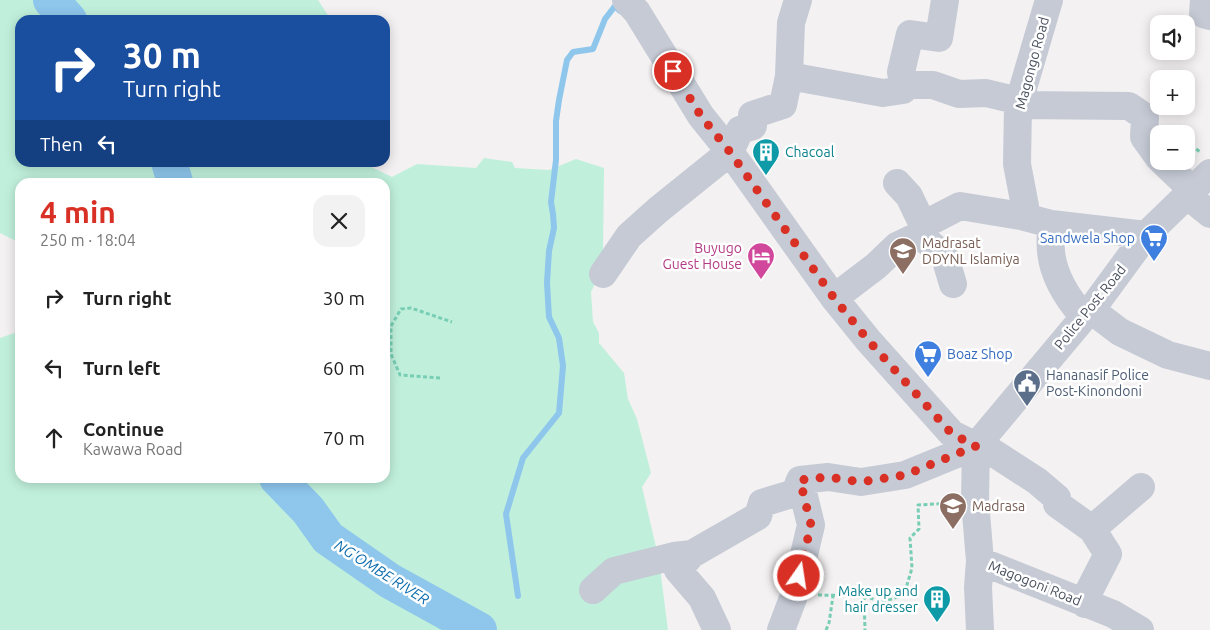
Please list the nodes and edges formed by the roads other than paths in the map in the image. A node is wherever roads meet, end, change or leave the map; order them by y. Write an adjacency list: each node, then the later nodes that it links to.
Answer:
1 (798, 0): 7 (street)
2 (945, 0): 8 (street)
3 (1050, 0): 9 (street, Magongo Road)
4 (1204, 0): 6 (street)
5 (639, 4): 11 (street)
6 (1210, 16)
7 (789, 76): 8 (street); 11 (street)
8 (904, 85): 9 (street)
9 (1018, 105): 10 (street); 17 (street, Magongo Road)
10 (1150, 146)
11 (730, 152): 21 (street); 23 (street)
12 (1207, 164): 15 (street, Police Post Road)
13 (1171, 170): 15 (street)
14 (898, 183): 19 (street)
15 (1189, 194): 16 (street); 20 (street, Police Post Road)
16 (1210, 214)
17 (1020, 216): 18 (street); 19 (street)
18 (1051, 224): 20 (street); 24 (street)
19 (922, 230): 22 (street); 23 (street)
20 (1146, 235): 24 (street, Police Post Road)
21 (603, 274)
22 (953, 284)
23 (834, 298): 26 (street)
24 (1088, 313): 25 (street); 26 (street, Police Post Road)
25 (1210, 366)
26 (976, 446): 27 (street); 29 (street); 31 (street, Magogoni Road)
27 (800, 480): 30 (street); 35 (street)
28 (1141, 487): 29 (street)
29 (1092, 529): 33 (street)
30 (692, 554): 32 (street); 34 (street)
31 (980, 561): 33 (street, Magogoni Road); 36 (street)
32 (592, 590)
33 (1085, 604): 37 (street, Magogoni Road)
34 (718, 630)
35 (781, 630)
36 (980, 630)
37 (1140, 630)

